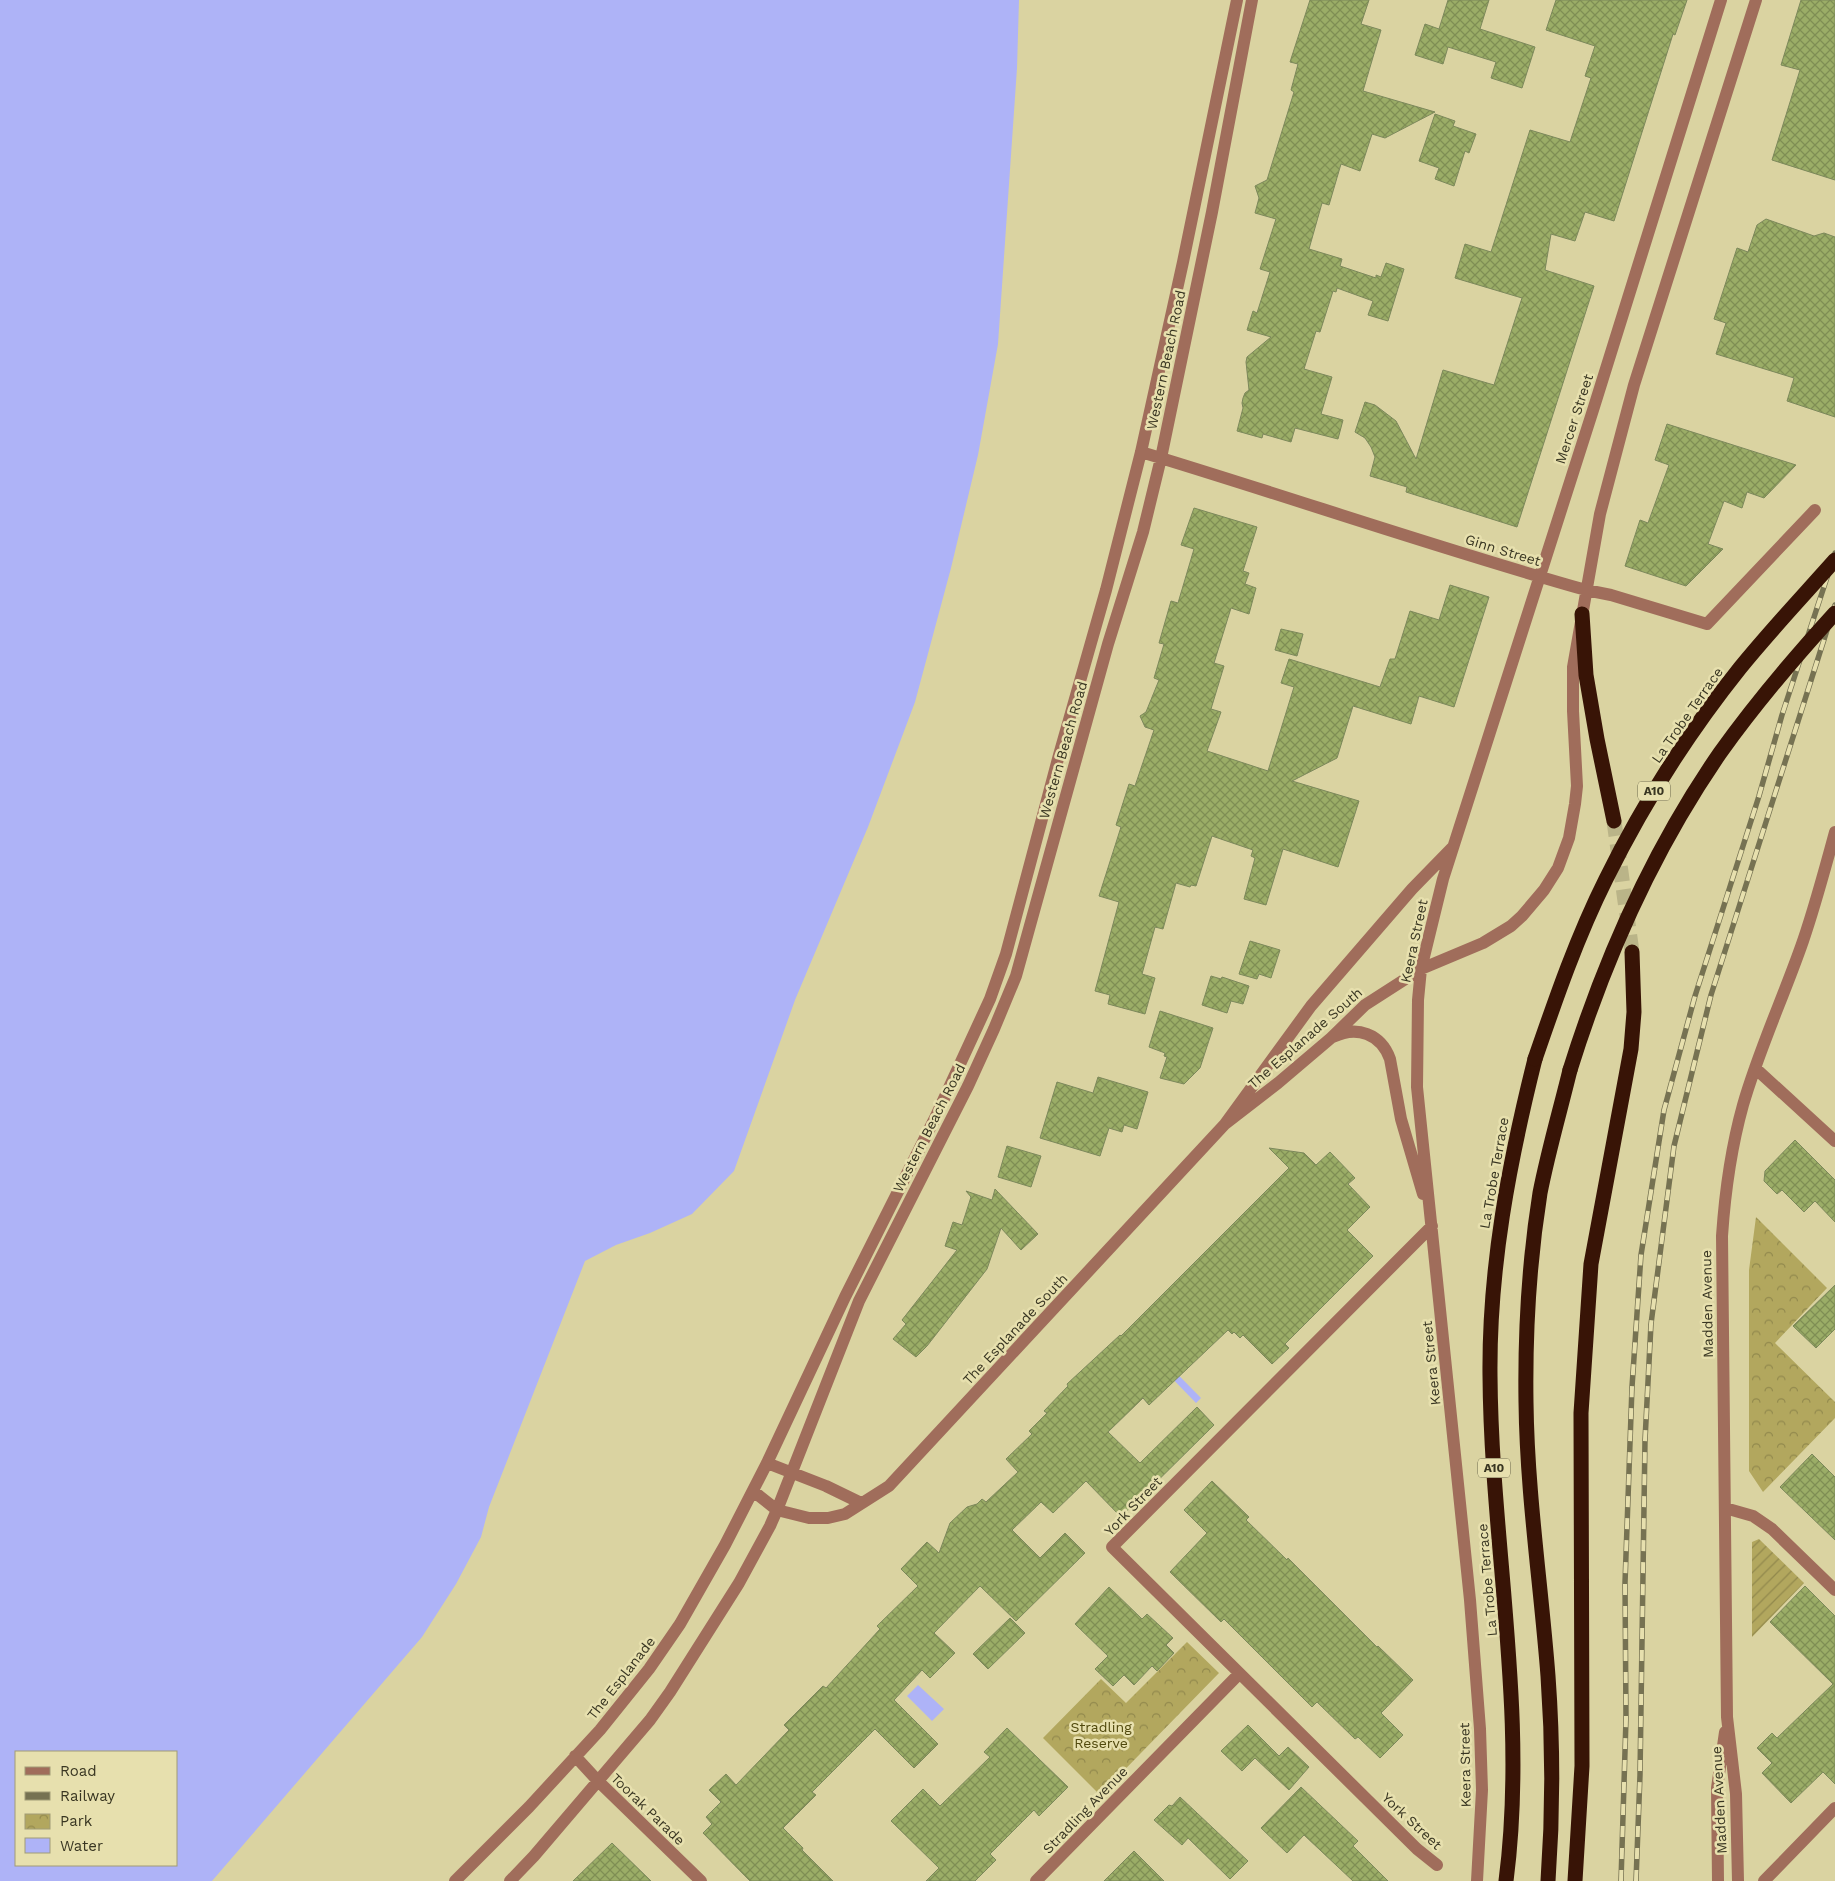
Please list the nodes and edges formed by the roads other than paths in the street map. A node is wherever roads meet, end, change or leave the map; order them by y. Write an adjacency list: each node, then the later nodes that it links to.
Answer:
1 (1237, 0): 5 (street, Western Beach Road)
2 (1252, 0): 6 (street, Western Beach Road)
3 (1721, 0): 9 (street, Mercer Street)
4 (1756, 0): 10 (street)
5 (1141, 452): 6 (street, Ginn Street); 25 (street, Western Beach Road)
6 (1161, 458): 9 (street, Ginn Street); 26 (street, Western Beach Road)
7 (1816, 510): 10 (street, Ginn Street)
8 (1835, 560): 43 (highway, La Trobe Terrace / A10, bridge)
9 (1539, 577): 10 (street, Ginn Street); 15 (street, Mercer Street)
10 (1586, 590): 12 (street)
11 (1835, 613): 44 (highway, A10, bridge)
12 (1582, 614): 13 (highway); 19 (street, The Esplanade South)
13 (1614, 821)
14 (1835, 832): 17 (street, Madden Avenue)
15 (1454, 846): 19 (street, Keera Street); 22 (street, The Esplanade South)
16 (1835, 856): 17 (street, Madden Avenue)
17 (1814, 906): 21 (street, Madden Avenue)
18 (1632, 952): 45 (highway)
19 (1421, 970): 20 (street, The Esplanade South); 24 (street, Keera Street)
20 (1331, 1038): 22 (street, The Esplanade South); 24 (street)
21 (1755, 1068): 23 (street); 29 (street, Madden Avenue)
22 (1225, 1124): 28 (street, The Esplanade South)
23 (1835, 1141)
24 (1431, 1224): 32 (street, York Street); 42 (street, Keera Street)
25 (767, 1463): 26 (street); 27 (street, The Esplanade)
26 (793, 1472): 28 (street); 30 (street)
27 (753, 1491): 30 (street, The Esplanade South); 34 (street, The Esplanade)
28 (861, 1504): 30 (street, The Esplanade South)
29 (1725, 1508): 31 (street); 33 (street, Madden Avenue)
30 (777, 1510): 35 (street)
31 (1835, 1590)
32 (1240, 1674): 37 (street, York Street); 41 (street, Stradling Avenue)
33 (1728, 1717): 46 (street, Madden Avenue); 47 (street, Madden Avenue)
34 (575, 1756): 35 (street, Toorak Parade); 38 (street, The Esplanade)
35 (598, 1781): 39 (street); 40 (street, Toorak Parade)
36 (1835, 1808): 48 (street)
37 (1437, 1865)
38 (455, 1881)
39 (510, 1881)
40 (701, 1881)
41 (1036, 1881)
42 (1477, 1881)
43 (1506, 1881)
44 (1548, 1881)
45 (1575, 1881)
46 (1718, 1881)
47 (1738, 1881)
48 (1764, 1881)

